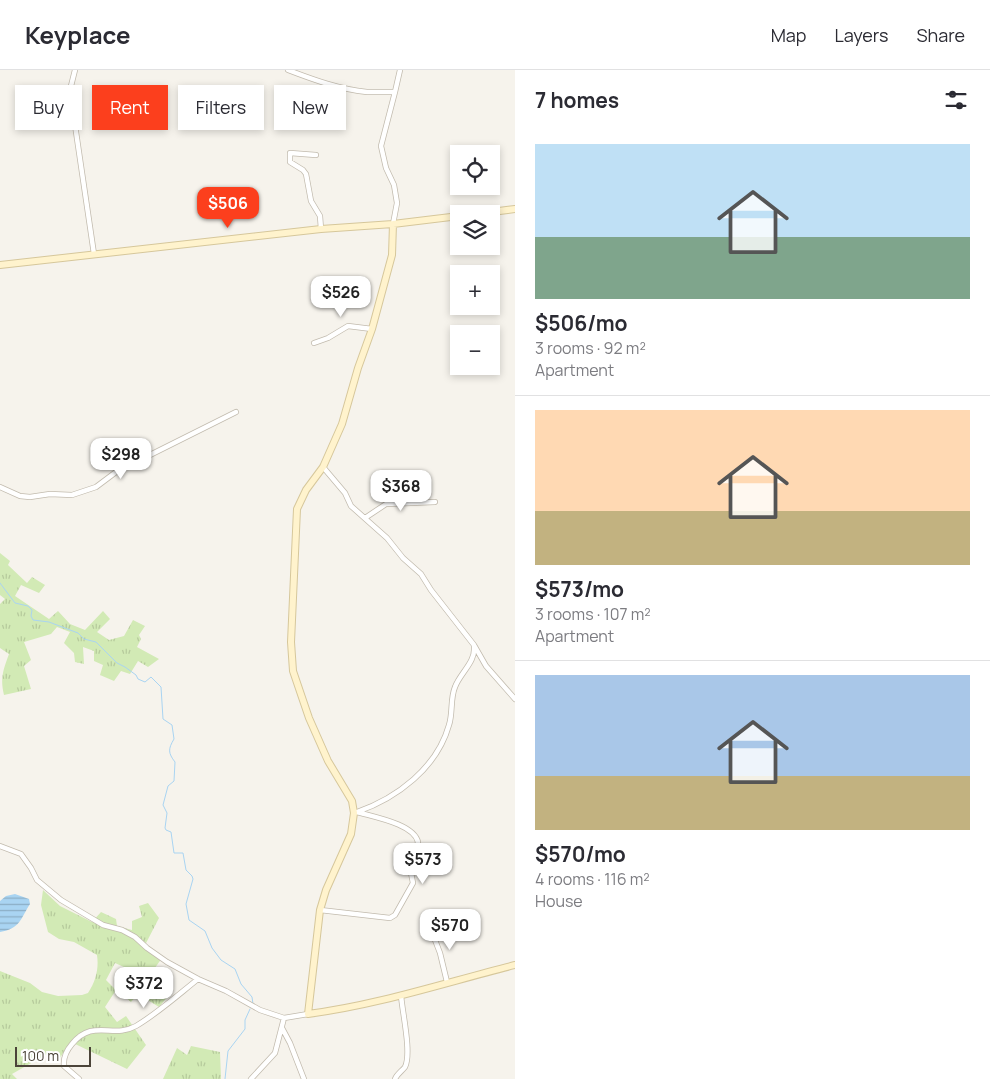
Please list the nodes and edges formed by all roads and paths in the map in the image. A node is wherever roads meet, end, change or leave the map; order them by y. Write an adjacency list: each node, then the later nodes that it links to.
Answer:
1 (75, 70): 11 (street)
2 (288, 70): 4 (street)
3 (400, 70): 4 (street)
4 (395, 92): 9 (street)
5 (316, 155): 10 (street)
6 (515, 209): 7 (street)
7 (500, 211)
8 (450, 217): 9 (street)
9 (393, 224): 10 (street); 13 (street)
10 (321, 229): 11 (street)
11 (94, 254): 12 (street)
12 (0, 265)
13 (372, 329): 14 (street); 16 (street)
14 (314, 343)
15 (236, 412): 17 (street)
16 (323, 467): 19 (street); 22 (street)
17 (0, 487)
18 (435, 502): 19 (street)
19 (365, 518): 20 (street)
20 (474, 645): 21 (street); 22 (street)
21 (515, 699)
22 (356, 812): 24 (street); 24 (street)
23 (0, 846): 27 (street)
24 (320, 910): 30 (street)
25 (430, 927): 28 (street)
26 (515, 965): 28 (street)
27 (198, 979): 31 (street); 33 (street)
28 (447, 982): 29 (street)
29 (401, 994): 30 (street); 36 (street)
30 (308, 1014): 31 (street)
31 (284, 1018): 32 (street)
32 (282, 1028): 34 (street); 35 (street)
33 (79, 1079)
34 (251, 1079)
35 (304, 1079)
36 (395, 1079)

